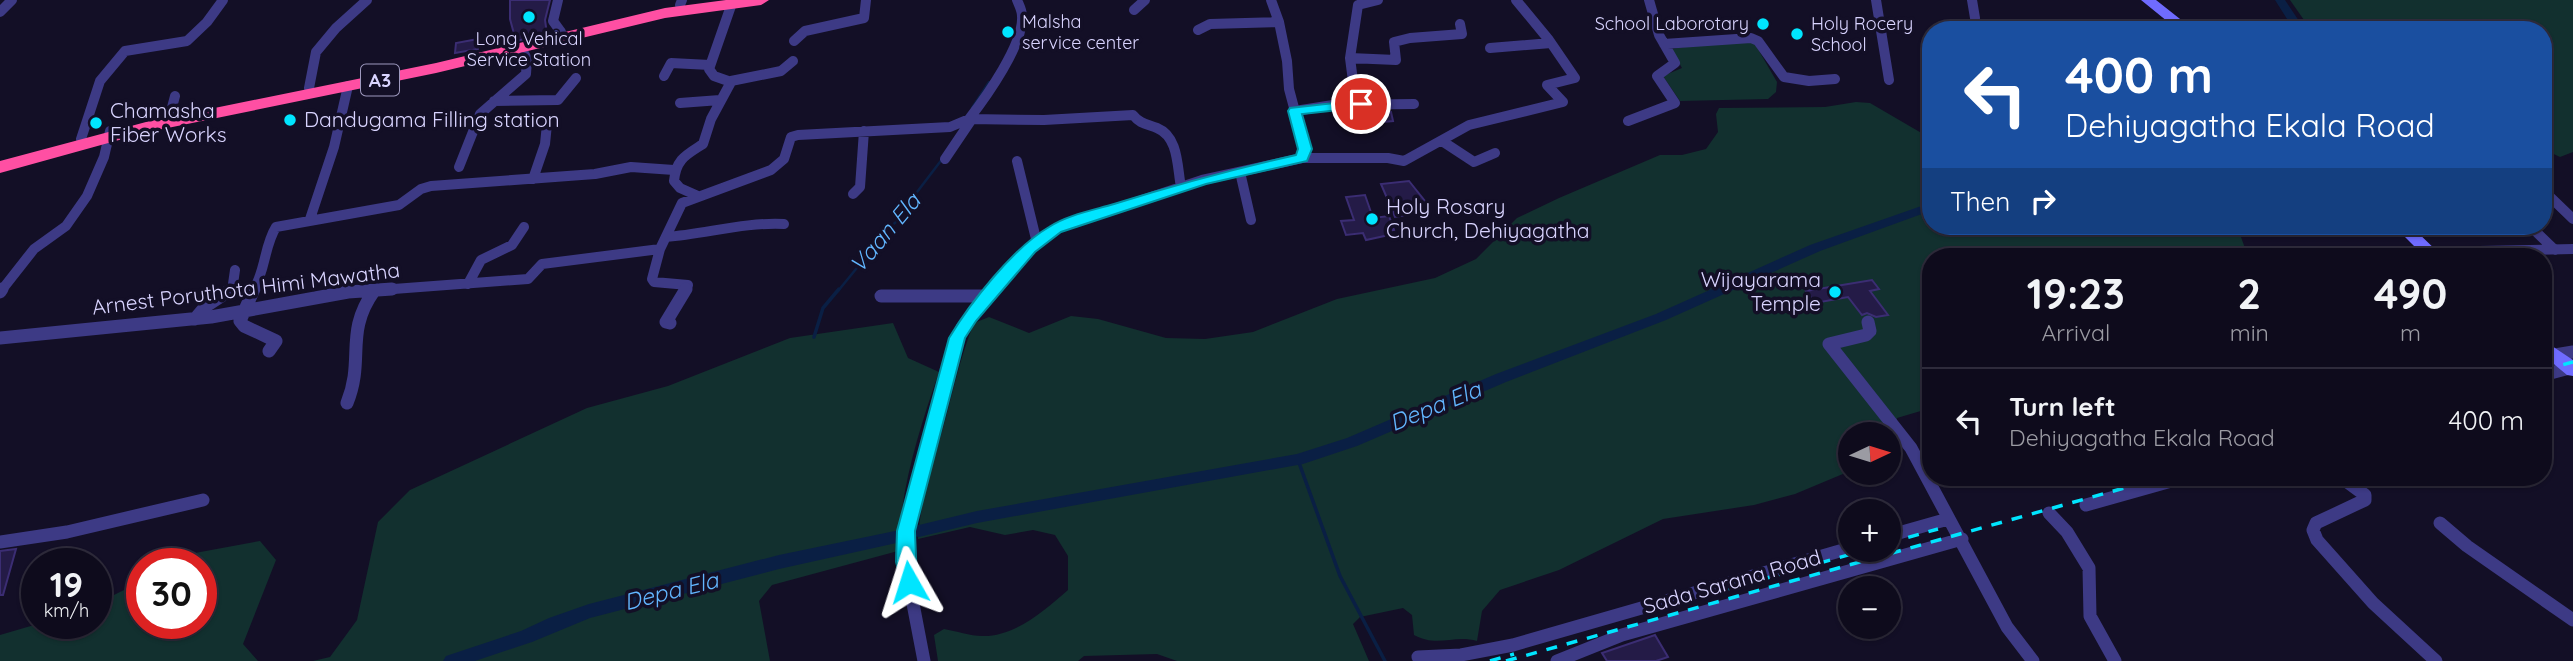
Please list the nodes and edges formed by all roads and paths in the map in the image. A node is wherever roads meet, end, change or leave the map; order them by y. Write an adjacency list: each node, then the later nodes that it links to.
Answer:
1 (12, 0): 19 (street)
2 (223, 0): 54 (street)
3 (367, 0): 40 (street)
4 (558, 0): 25 (street)
5 (761, 0): 17 (highway, A3)
6 (866, 0): 26 (street)
7 (1017, 0): 49 (street)
8 (1145, 0): 18 (street)
9 (1271, 0): 22 (street)
10 (1378, 0): 31 (street)
11 (1516, 0): 27 (street)
12 (1649, 0): 28 (street)
13 (1876, 0): 37 (street)
14 (1972, 0): 20 (street)
15 (2148, 0): 21 (street)
16 (681, 2): 17 (highway, A3); 25 (highway, A3)
17 (724, 2): 29 (highway, A3); 33 (street)
18 (1134, 10)
19 (0, 12)
20 (1975, 18)
21 (2175, 21)
22 (1279, 22): 24 (street); 47 (street)
23 (1460, 24): 31 (street)
24 (1198, 30)
25 (561, 32): 40 (highway, A3)
26 (794, 41)
27 (1551, 43): 30 (street); 55 (street)
28 (1664, 44): 36 (street); 50 (street)
29 (521, 48): 39 (highway, A3); 43 (street)
30 (1490, 48)
31 (1350, 58): 45 (street)
32 (793, 61): 38 (street)
33 (710, 65): 34 (street); 38 (street)
34 (664, 76)
35 (576, 78): 43 (street)
36 (1835, 79)
37 (1889, 80)
38 (731, 81): 42 (street)
39 (348, 86): 53 (highway, A3); 70 (street)
40 (309, 88): 48 (highway, A3)
41 (175, 96): 48 (street)
42 (720, 100): 44 (street); 63 (street)
43 (494, 101): 62 (street)
44 (680, 103)
45 (1356, 104): 46 (street); 47 (street)
46 (1414, 104)
47 (1295, 111): 57 (street)
48 (170, 115): 53 (highway, A3)
49 (970, 119): 52 (street); 58 (street); 66 (street)
50 (1628, 121)
51 (547, 124): 65 (street)
52 (864, 131): 67 (street); 68 (street)
53 (110, 133): 54 (highway, A3); 61 (highway, A3); 85 (street)
54 (81, 139): 59 (highway, A3)
55 (1442, 141): 56 (street); 57 (street)
56 (1495, 153)
57 (1302, 158): 64 (street)
58 (945, 159)
59 (0, 161)
60 (1017, 161): 78 (street)
61 (0, 167)
62 (459, 167)
63 (674, 170): 65 (street); 68 (street)
64 (1240, 172): 66 (street); 72 (street)
65 (533, 179): 70 (street)
66 (1181, 187): 78 (street)
67 (853, 194)
68 (698, 196): 77 (street)
69 (2552, 199): 71 (street)
70 (310, 219): 91 (street)
71 (2573, 219)
72 (1251, 220)
73 (784, 224): 77 (street)
74 (523, 227): 86 (street)
75 (2411, 235): 79 (street)
76 (2539, 235): 83 (street)
77 (666, 237): 80 (street)
78 (1037, 243): 90 (street)
79 (2425, 248)
80 (660, 249): 86 (street, Arnest Poruthota Himi Mawatha); 94 (street)
81 (2573, 249): 83 (street)
82 (2552, 250): 83 (street)
83 (2555, 250)
84 (235, 270): 92 (street)
85 (6, 279): 88 (street)
86 (468, 284): 87 (street, Arnest Poruthota Himi Mawatha)
87 (374, 291): 91 (street, Arnest Poruthota Himi Mawatha); 97 (street)
88 (0, 292)
89 (881, 296): 90 (street)
90 (987, 296): 113 (street)
91 (242, 310): 92 (street, Arnest Poruthota Himi Mawatha); 96 (street)
92 (195, 319): 95 (street, Arnest Poruthota Himi Mawatha)
93 (1868, 321): 98 (street)
94 (670, 323)
95 (0, 338)
96 (269, 351)
97 (347, 403)
98 (1922, 469)
99 (1931, 486): 105 (street)
100 (2154, 486): 103 (street)
101 (2354, 486): 117 (street)
102 (203, 500): 109 (street)
103 (2087, 505)
104 (2049, 513): 116 (street)
105 (1948, 519): 107 (street); 108 (street)
106 (2440, 523): 111 (street)
107 (1901, 533)
108 (1962, 539): 114 (street, Sada Sarana Road); 115 (street)
109 (0, 542)
110 (1838, 551): 112 (street)
111 (2573, 620)
112 (1418, 657)
113 (924, 661)
114 (1557, 661)
115 (2033, 661)
116 (2115, 661)
117 (2436, 661)

